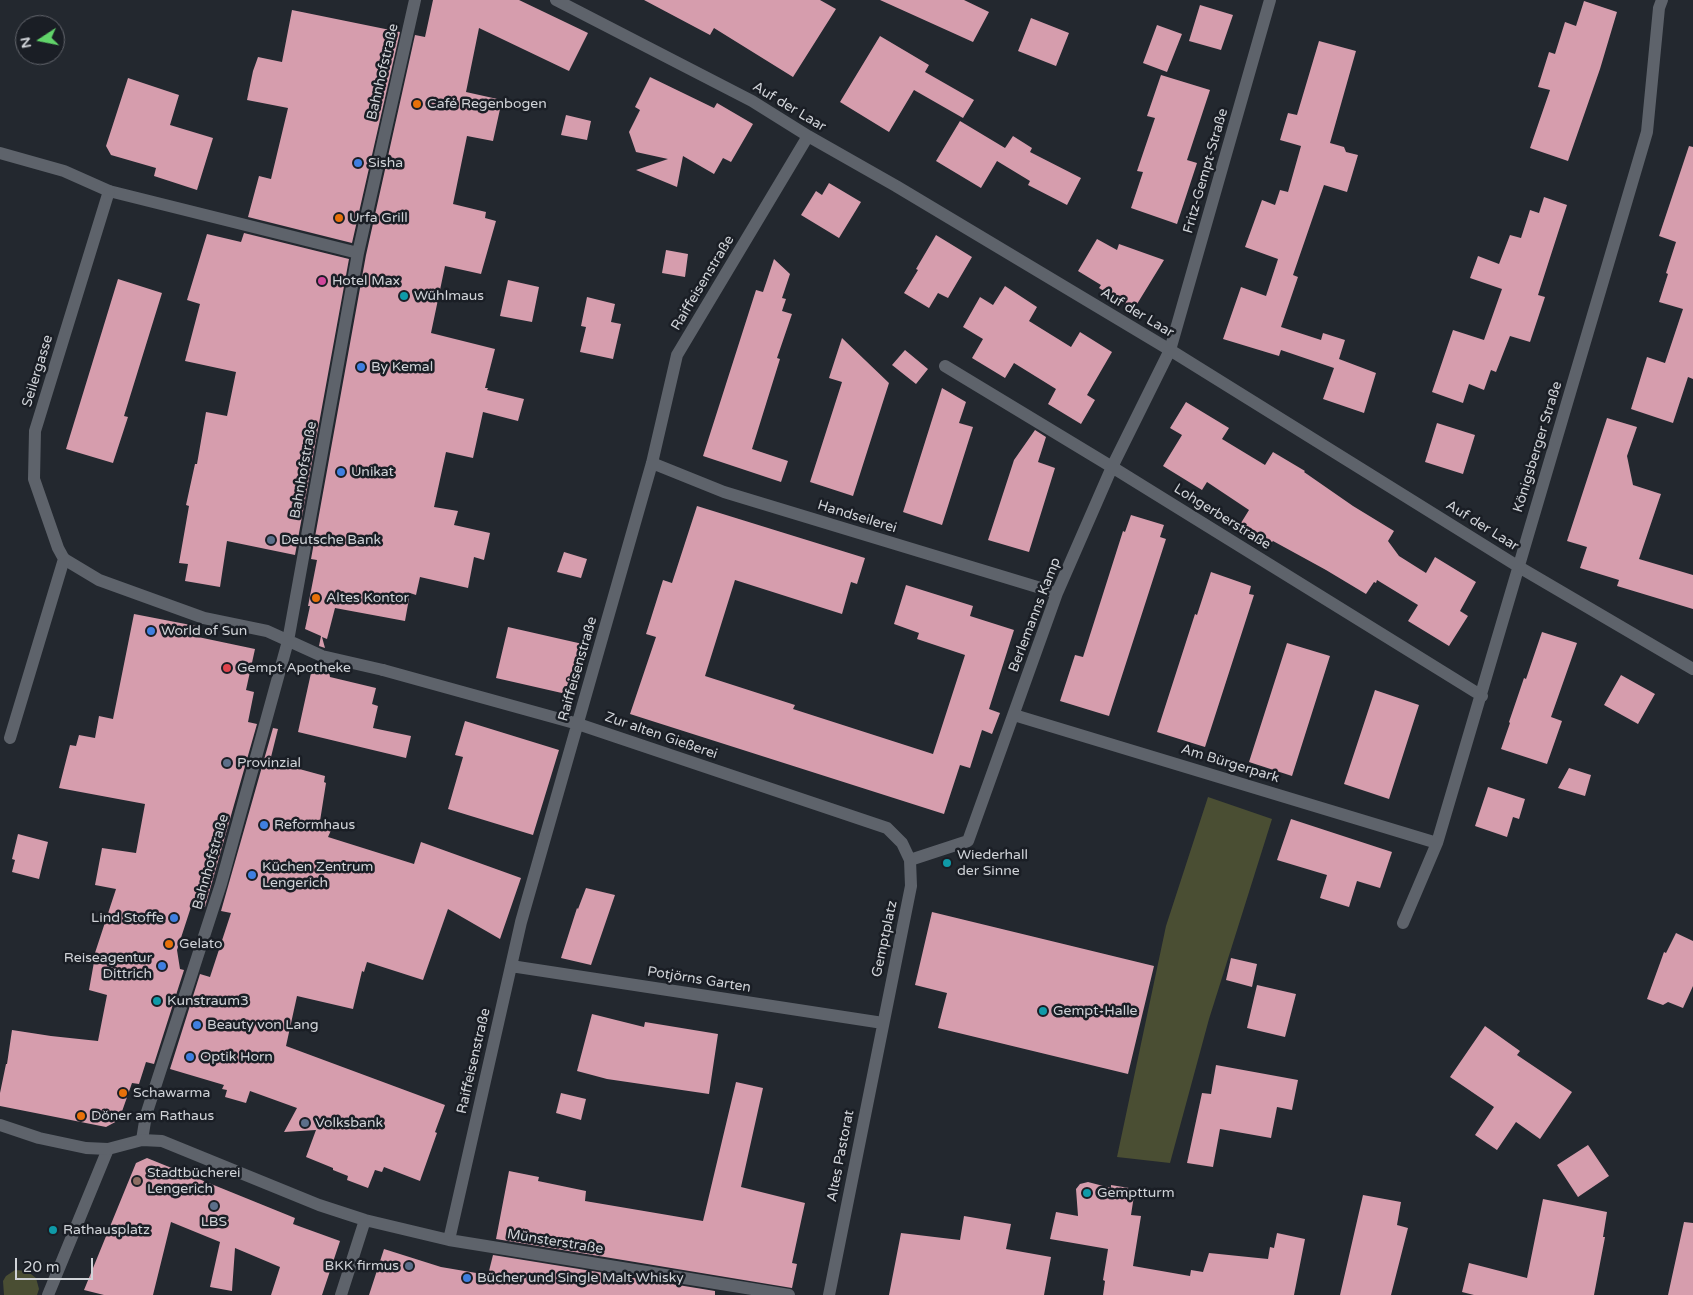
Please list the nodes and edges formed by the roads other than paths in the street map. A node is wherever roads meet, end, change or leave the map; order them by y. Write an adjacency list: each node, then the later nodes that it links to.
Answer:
1 (415, 0): 8 (street, Bahnhofstraße)
2 (556, 0): 5 (street, Auf der Laar)
3 (1270, 0): 9 (street, Fritz-Gempt-Straße)
4 (1662, 0): 14 (street, Königsberger Straße)
5 (808, 136): 9 (street, Auf der Laar); 11 (street, Raiffeisenstraße)
6 (0, 153): 7 (street)
7 (109, 191): 8 (street); 13 (street, Seilergasse)
8 (358, 253): 16 (street, Bahnhofstraße)
9 (1170, 350): 12 (street, Berlemanns Kamp); 14 (street, Auf der Laar)
10 (945, 366): 12 (street, Lohgerberstraße)
11 (652, 463): 15 (street, Handseilerei); 20 (street, Raiffeisenstraße)
12 (1112, 466): 15 (street, Berlemanns Kamp); 18 (street, Lohgerberstraße)
13 (64, 559): 16 (street); 21 (street)
14 (1519, 566): 17 (street, Auf der Laar); 18 (street, Königsberger Straße)
15 (1057, 593): 19 (street, Berlemanns Kamp)
16 (288, 641): 20 (street, Zur alten Gießerei); 28 (street, Bahnhofstraße)
17 (1693, 669)
18 (1482, 696): 22 (street, Königsberger Straße)
19 (1014, 715): 22 (street, Am Bürgerpark); 23 (street, Berlemanns Kamp)
20 (578, 724): 23 (street, Zur alten Gießerei); 25 (street, Raiffeisenstraße)
21 (10, 738)
22 (1437, 842): 24 (street, Königsberger Straße)
23 (910, 860): 26 (street, Gemptplatz)
24 (1403, 923)
25 (511, 966): 26 (street, Potjörns Garten); 31 (street, Raiffeisenstraße)
26 (883, 1023): 35 (street, Altes Pastorat)
27 (0, 1125): 29 (street)
28 (142, 1140): 29 (street); 30 (street, Münsterstraße)
29 (108, 1149): 32 (street)
30 (365, 1220): 31 (street, Münsterstraße); 33 (street)
31 (449, 1240): 34 (street, Münsterstraße)
32 (48, 1295)
33 (341, 1295)
34 (789, 1295)
35 (829, 1295)

